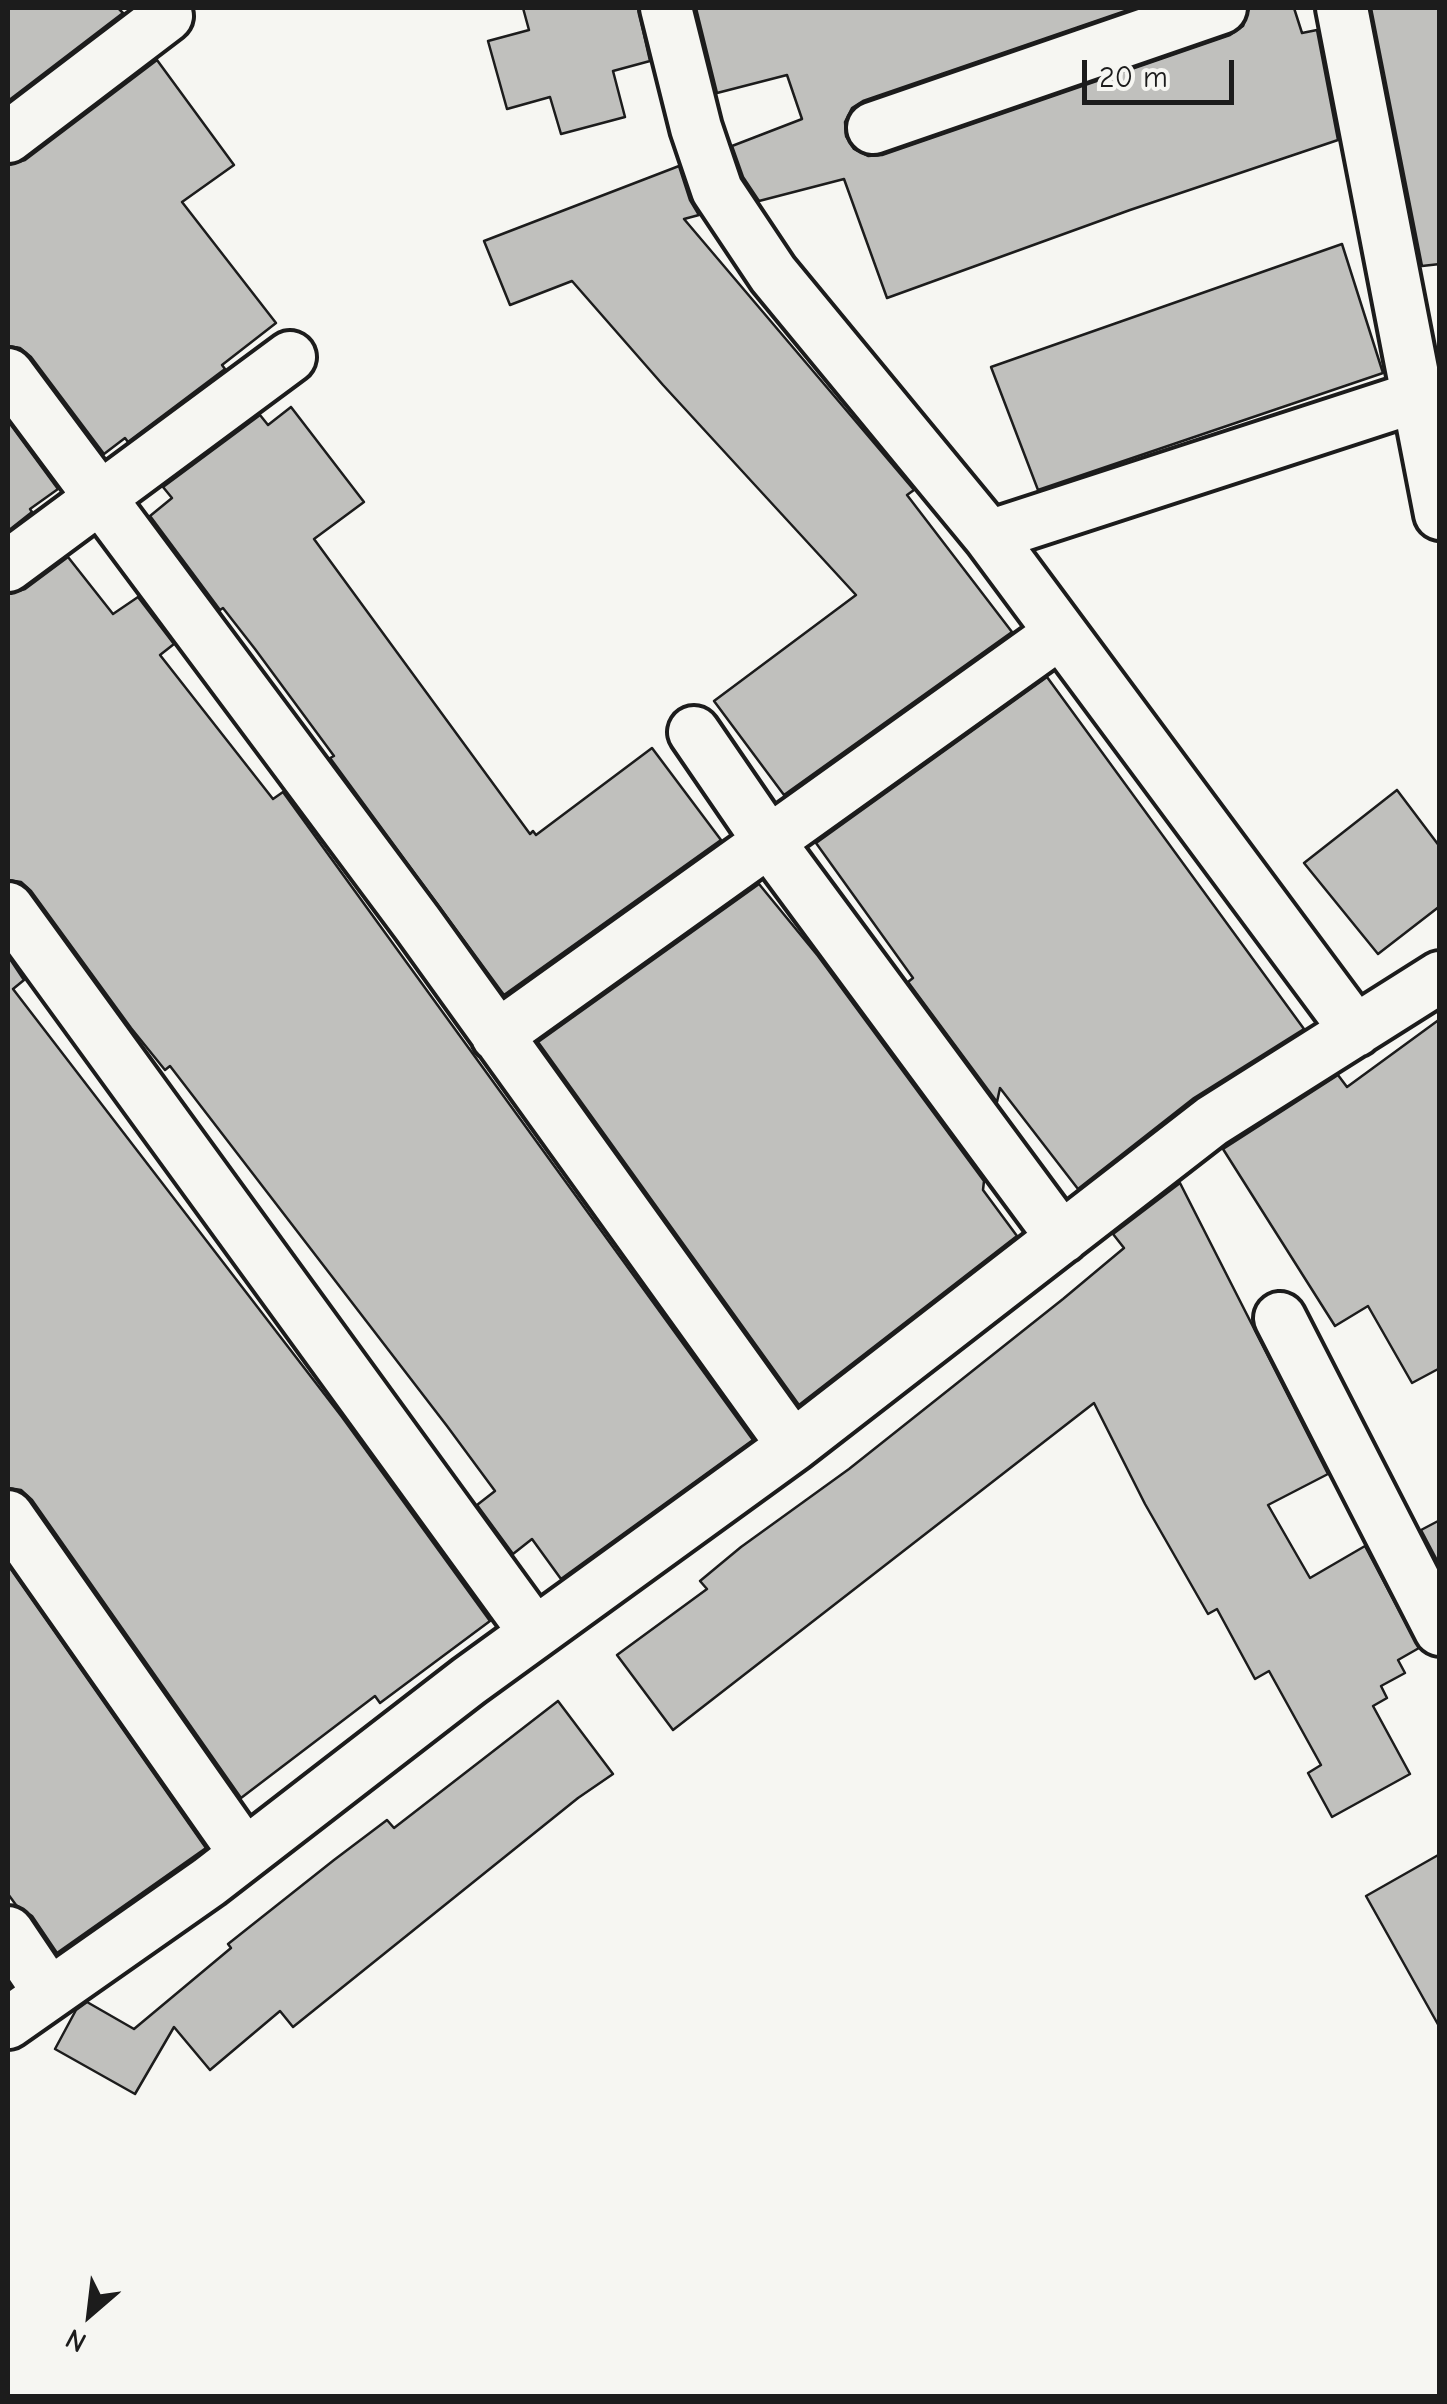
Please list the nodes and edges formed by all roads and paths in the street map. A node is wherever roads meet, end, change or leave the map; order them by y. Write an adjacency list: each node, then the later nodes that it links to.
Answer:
1 (666, 8): 12 (street)
2 (1221, 8): 5 (street)
3 (1342, 8): 9 (street)
4 (166, 16): 6 (street)
5 (873, 128)
6 (8, 137)
7 (290, 356): 10 (street)
8 (8, 374): 10 (street)
9 (1419, 396): 11 (street); 12 (street)
10 (99, 500): 13 (street); 20 (street)
11 (1440, 514)
12 (989, 536): 14 (street)
13 (8, 566)
14 (1060, 633): 16 (street); 19 (street)
15 (694, 732): 16 (street)
16 (770, 843): 20 (street); 21 (street)
17 (8, 908): 26 (street)
18 (1440, 977): 19 (street)
19 (1356, 1031): 21 (street)
20 (497, 1036): 23 (street)
21 (1062, 1238): 23 (street)
22 (1280, 1318): 25 (street)
23 (793, 1446): 26 (street)
24 (8, 1516): 27 (street)
25 (1440, 1630)
26 (535, 1633): 27 (street)
27 (246, 1854): 29 (street)
28 (8, 1932): 29 (street)
29 (50, 1994): 30 (street)
30 (8, 2023)

